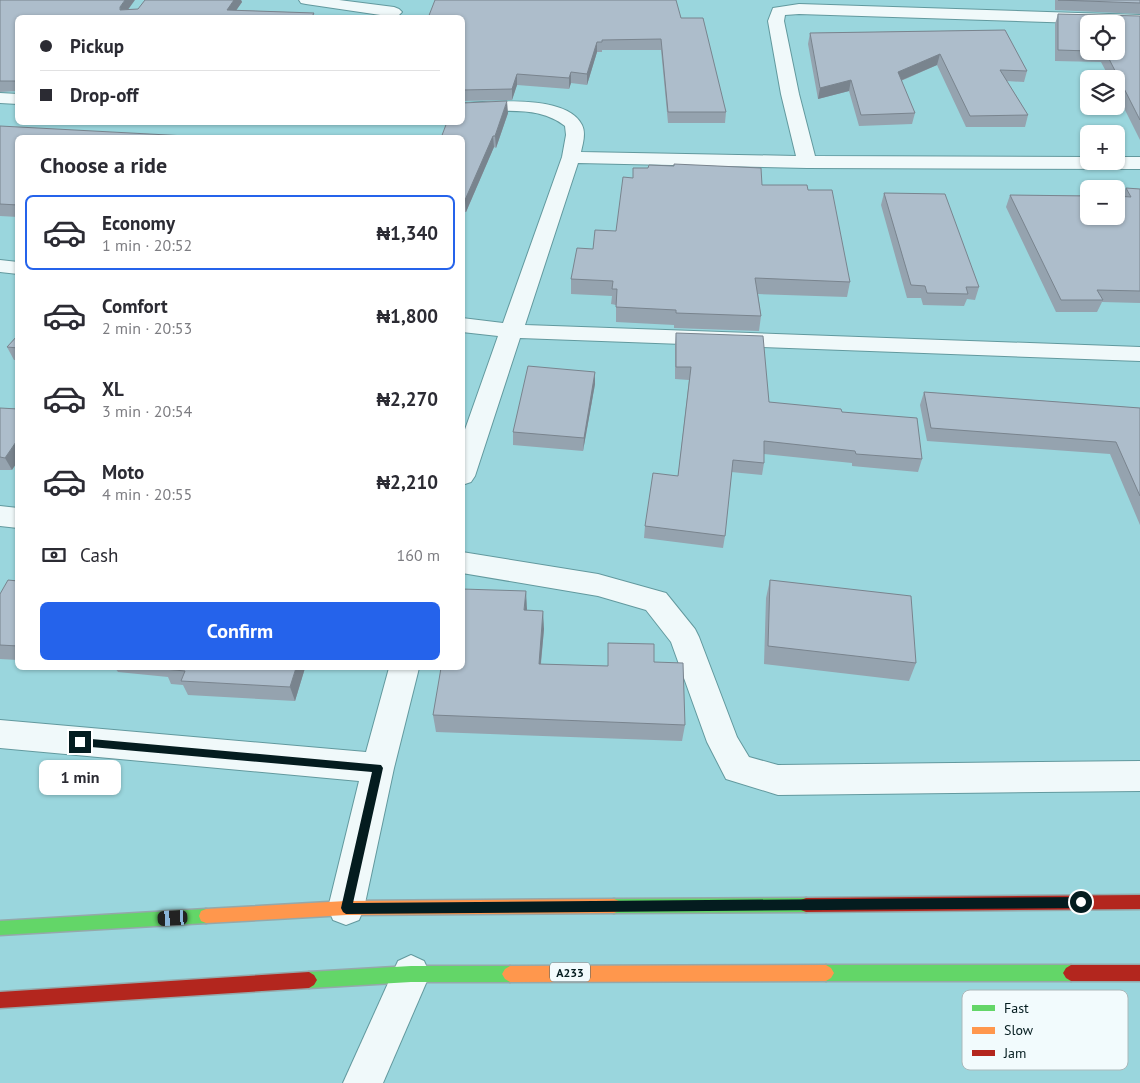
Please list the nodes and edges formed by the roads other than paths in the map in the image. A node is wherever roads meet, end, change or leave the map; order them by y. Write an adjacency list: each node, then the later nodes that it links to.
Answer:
1 (306, 0): 4 (street)
2 (771, 2): 3 (street)
3 (799, 9): 5 (street); 10 (street)
4 (394, 12)
5 (1140, 20)
6 (0, 98): 7 (street)
7 (15, 99)
8 (465, 108): 9 (street)
9 (571, 157): 10 (street); 15 (street)
10 (808, 162): 11 (street)
11 (1140, 163)
12 (0, 266): 13 (street)
13 (15, 268)
14 (465, 325): 15 (street)
15 (510, 331): 16 (street); 17 (street)
16 (1140, 354)
17 (465, 467)
18 (0, 516): 19 (street)
19 (15, 518)
20 (465, 563): 24 (street)
21 (403, 670): 23 (street)
22 (0, 734): 23 (street)
23 (378, 768): 26 (street)
24 (1140, 776)
25 (1140, 902): 26 (highway)
26 (346, 908): 27 (highway)
27 (0, 928)
28 (1140, 973): 29 (highway, A233)
29 (412, 974): 30 (highway, A233); 31 (street)
30 (0, 1000)
31 (363, 1083)

